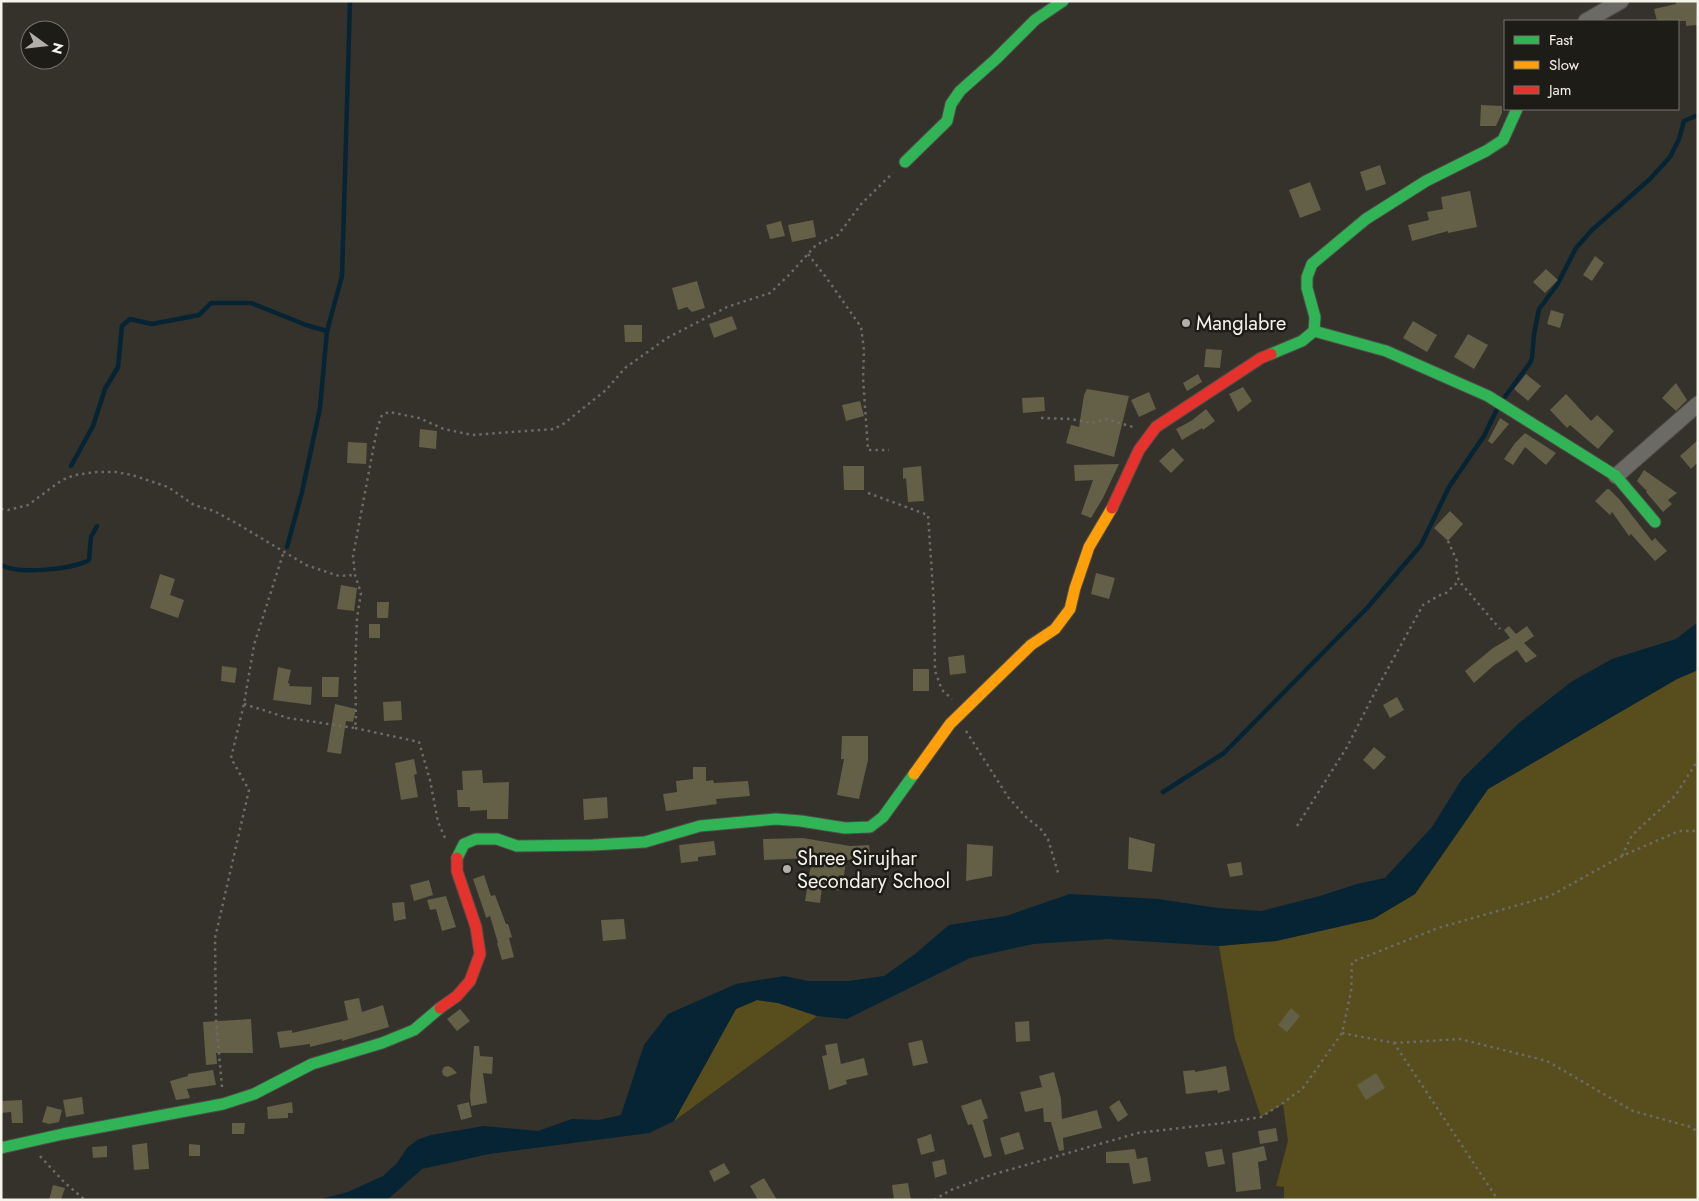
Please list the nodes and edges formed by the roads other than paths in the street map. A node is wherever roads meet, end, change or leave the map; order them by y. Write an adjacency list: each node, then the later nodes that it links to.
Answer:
1 (1063, 1): 5 (street)
2 (1621, 1): 3 (street)
3 (1588, 20)
4 (1517, 110): 6 (street)
5 (905, 162)
6 (1314, 332): 8 (street); 10 (street)
7 (1698, 404): 8 (street)
8 (1616, 476): 9 (street)
9 (1655, 522)
10 (1, 1148)

